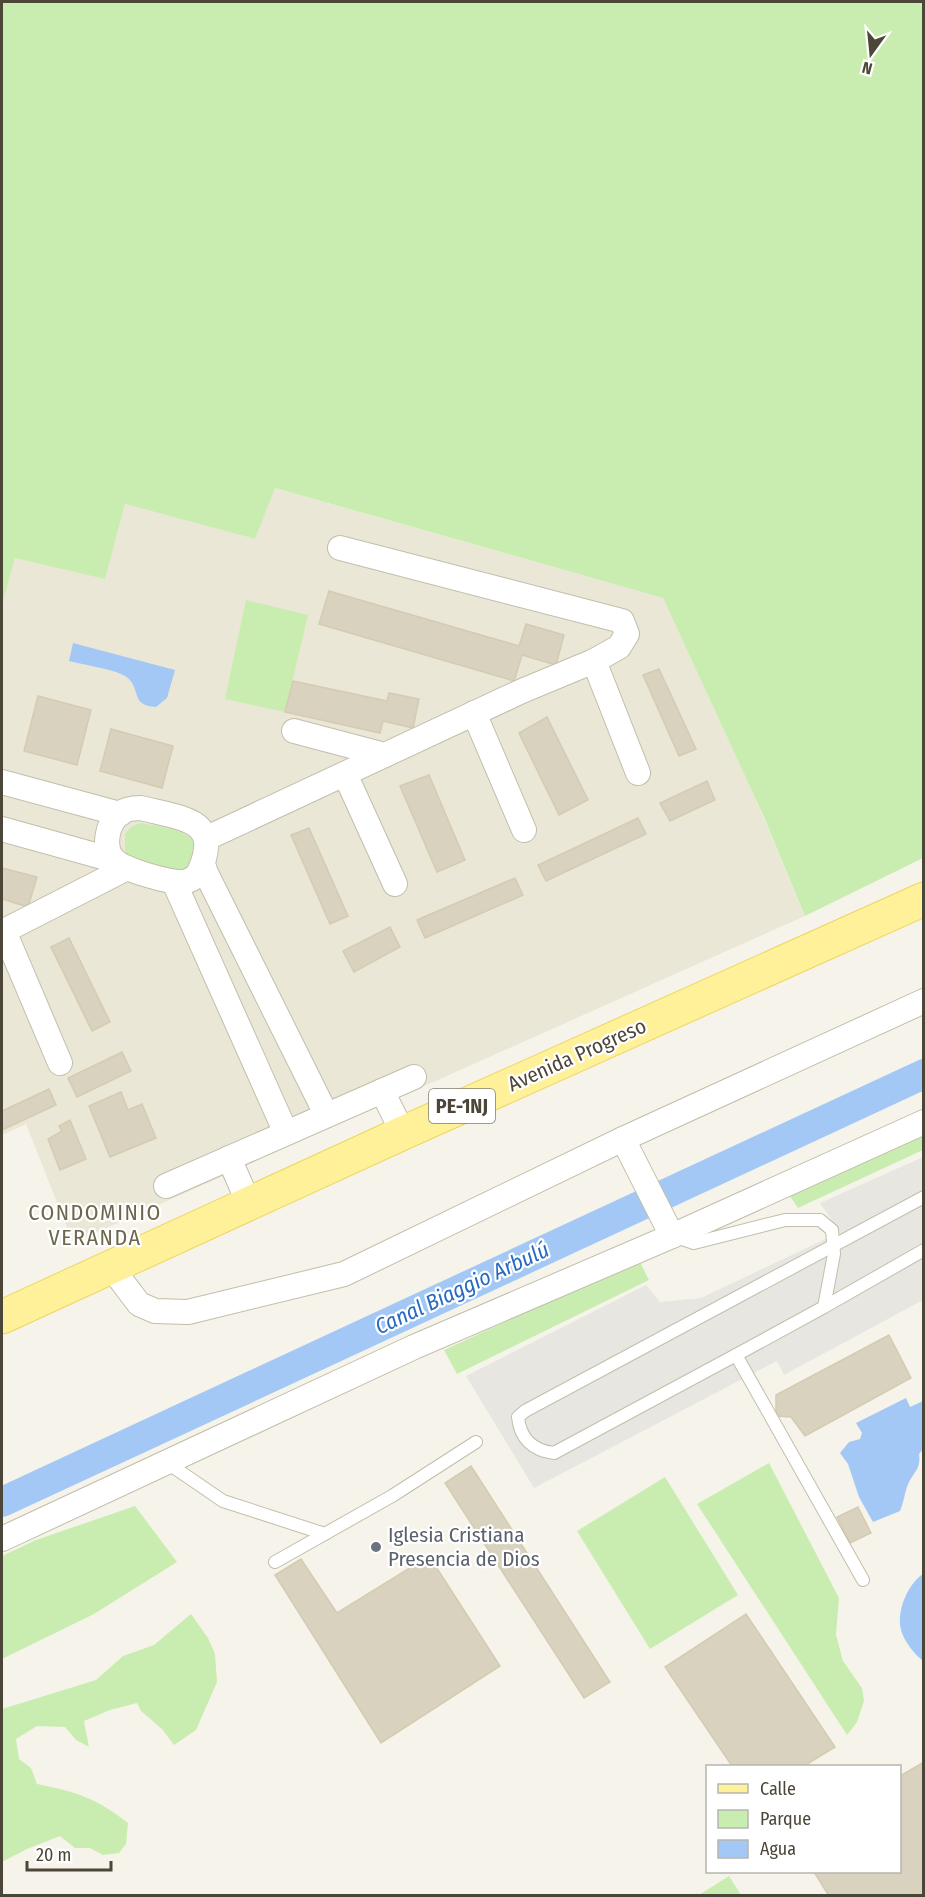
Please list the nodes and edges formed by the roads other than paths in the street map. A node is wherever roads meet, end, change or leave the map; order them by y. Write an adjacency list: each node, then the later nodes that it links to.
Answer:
1 (340, 548): 2 (street)
2 (594, 661): 3 (street); 6 (street)
3 (474, 713): 5 (street); 11 (street)
4 (294, 731): 5 (street)
5 (385, 755): 7 (street)
6 (638, 773)
7 (345, 774): 12 (street); 16 (street)
8 (2, 782): 9 (street)
9 (120, 814): 12 (street); 13 (street)
10 (2, 829): 13 (street)
11 (524, 830)
12 (207, 838): 14 (street)
13 (120, 864): 15 (street); 18 (street)
14 (203, 864): 15 (street); 23 (street)
15 (174, 882): 25 (street)
16 (395, 884)
17 (924, 899): 26 (main road, Avenida Progreso / PE-1NJ)
18 (3, 931): 20 (street)
19 (924, 1001): 27 (street)
20 (60, 1064)
21 (414, 1077): 22 (street)
22 (382, 1091): 23 (street); 26 (street)
23 (326, 1114): 25 (street)
24 (924, 1122): 32 (street)
25 (286, 1133): 28 (street)
26 (403, 1133): 31 (main road, Avenida Progreso / PE-1NJ)
27 (623, 1139): 32 (street); 35 (street)
28 (229, 1158): 29 (street); 31 (street)
29 (166, 1186)
30 (924, 1197): 33 (lane)
31 (249, 1204): 35 (main road, Avenida Progreso / PE-1NJ)
32 (672, 1236): 33 (lane); 40 (street)
33 (833, 1244): 36 (lane); 38 (lane)
34 (924, 1250): 36 (lane)
35 (111, 1267): 37 (main road, Avenida Progreso / PE-1NJ)
36 (824, 1307): 38 (lane)
37 (2, 1317)
38 (735, 1355): 44 (lane)
39 (476, 1442): 41 (lane)
40 (166, 1462): 41 (lane); 42 (street)
41 (325, 1534): 43 (lane)
42 (2, 1539)
43 (275, 1562)
44 (863, 1580)

